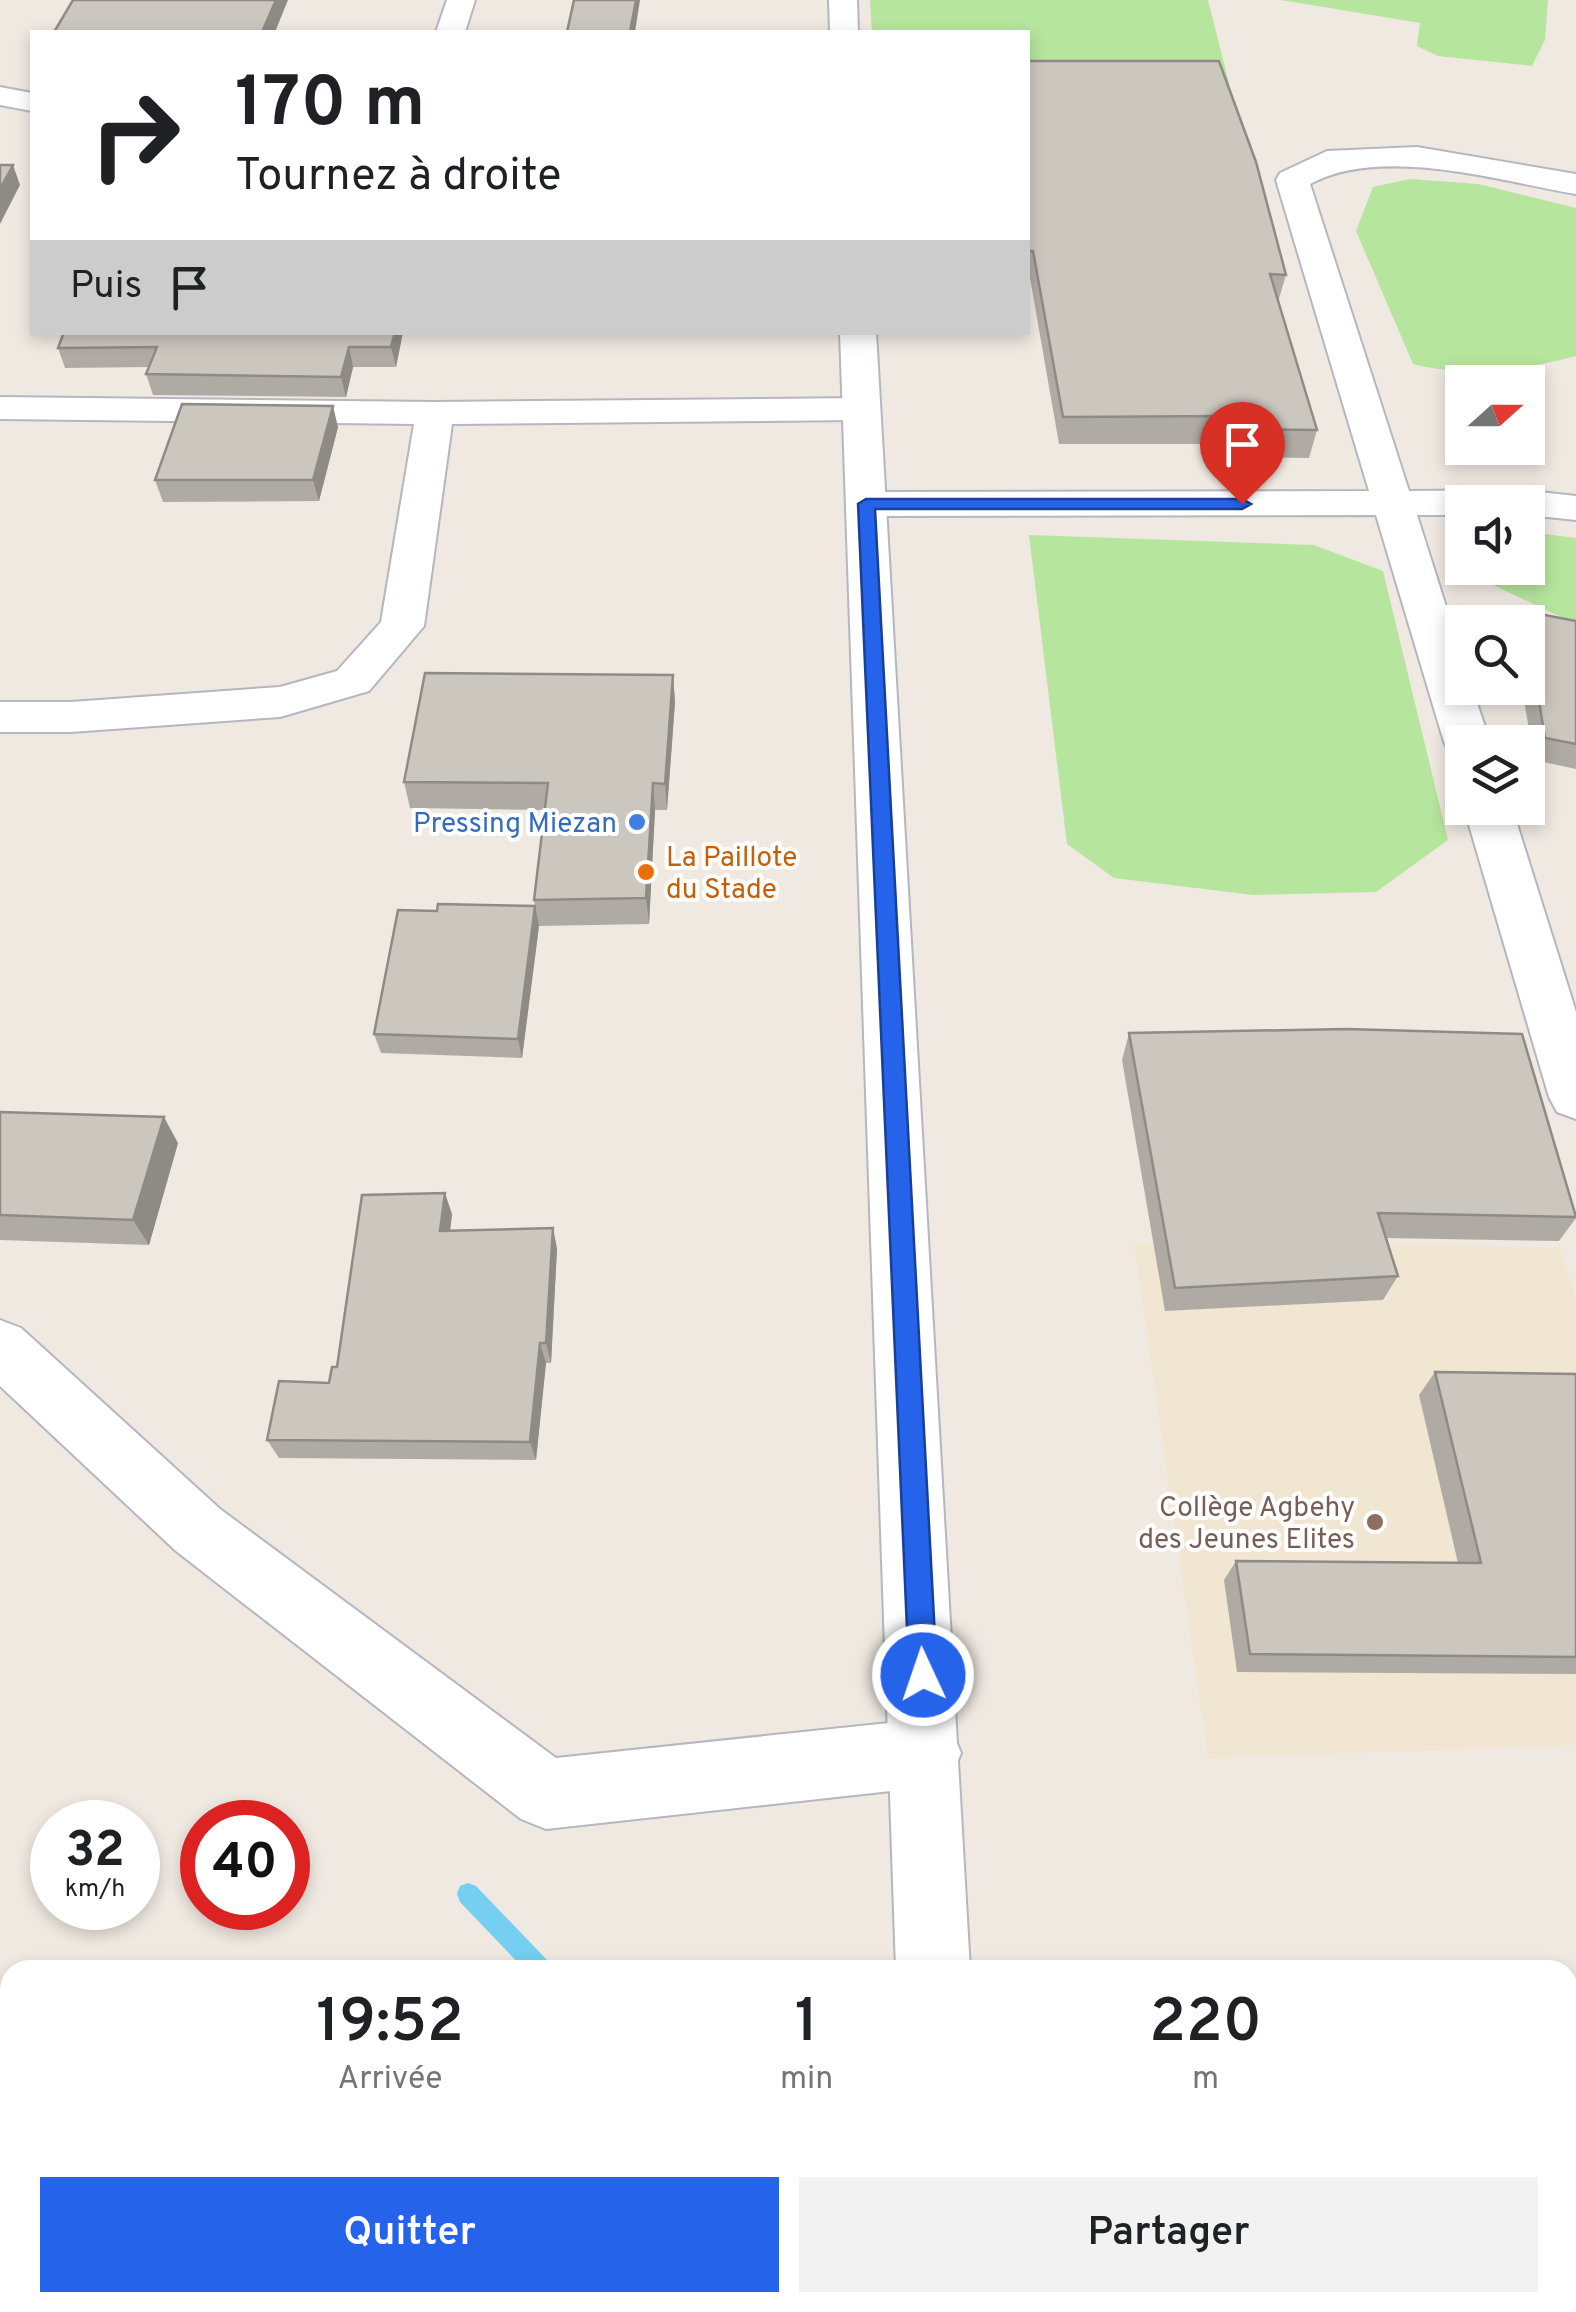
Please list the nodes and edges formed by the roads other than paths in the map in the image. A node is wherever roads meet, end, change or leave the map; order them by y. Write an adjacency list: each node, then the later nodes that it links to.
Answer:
1 (461, 0): 3 (street)
2 (843, 0): 4 (street)
3 (452, 30)
4 (844, 30)
5 (0, 96): 6 (street)
6 (30, 102)
7 (1576, 184): 14 (street)
8 (858, 335): 10 (street)
9 (0, 408): 11 (street)
10 (862, 409): 11 (street); 13 (street)
11 (435, 413): 17 (street)
12 (1445, 503): 14 (street)
13 (866, 504): 14 (street); 22 (street)
14 (1393, 504): 18 (street)
15 (1545, 505): 16 (street)
16 (1576, 508)
17 (0, 717)
18 (1462, 725)
19 (1493, 825): 20 (street)
20 (1573, 1074)
21 (0, 1347): 22 (street)
22 (927, 1753): 23 (street)
23 (934, 1960)

